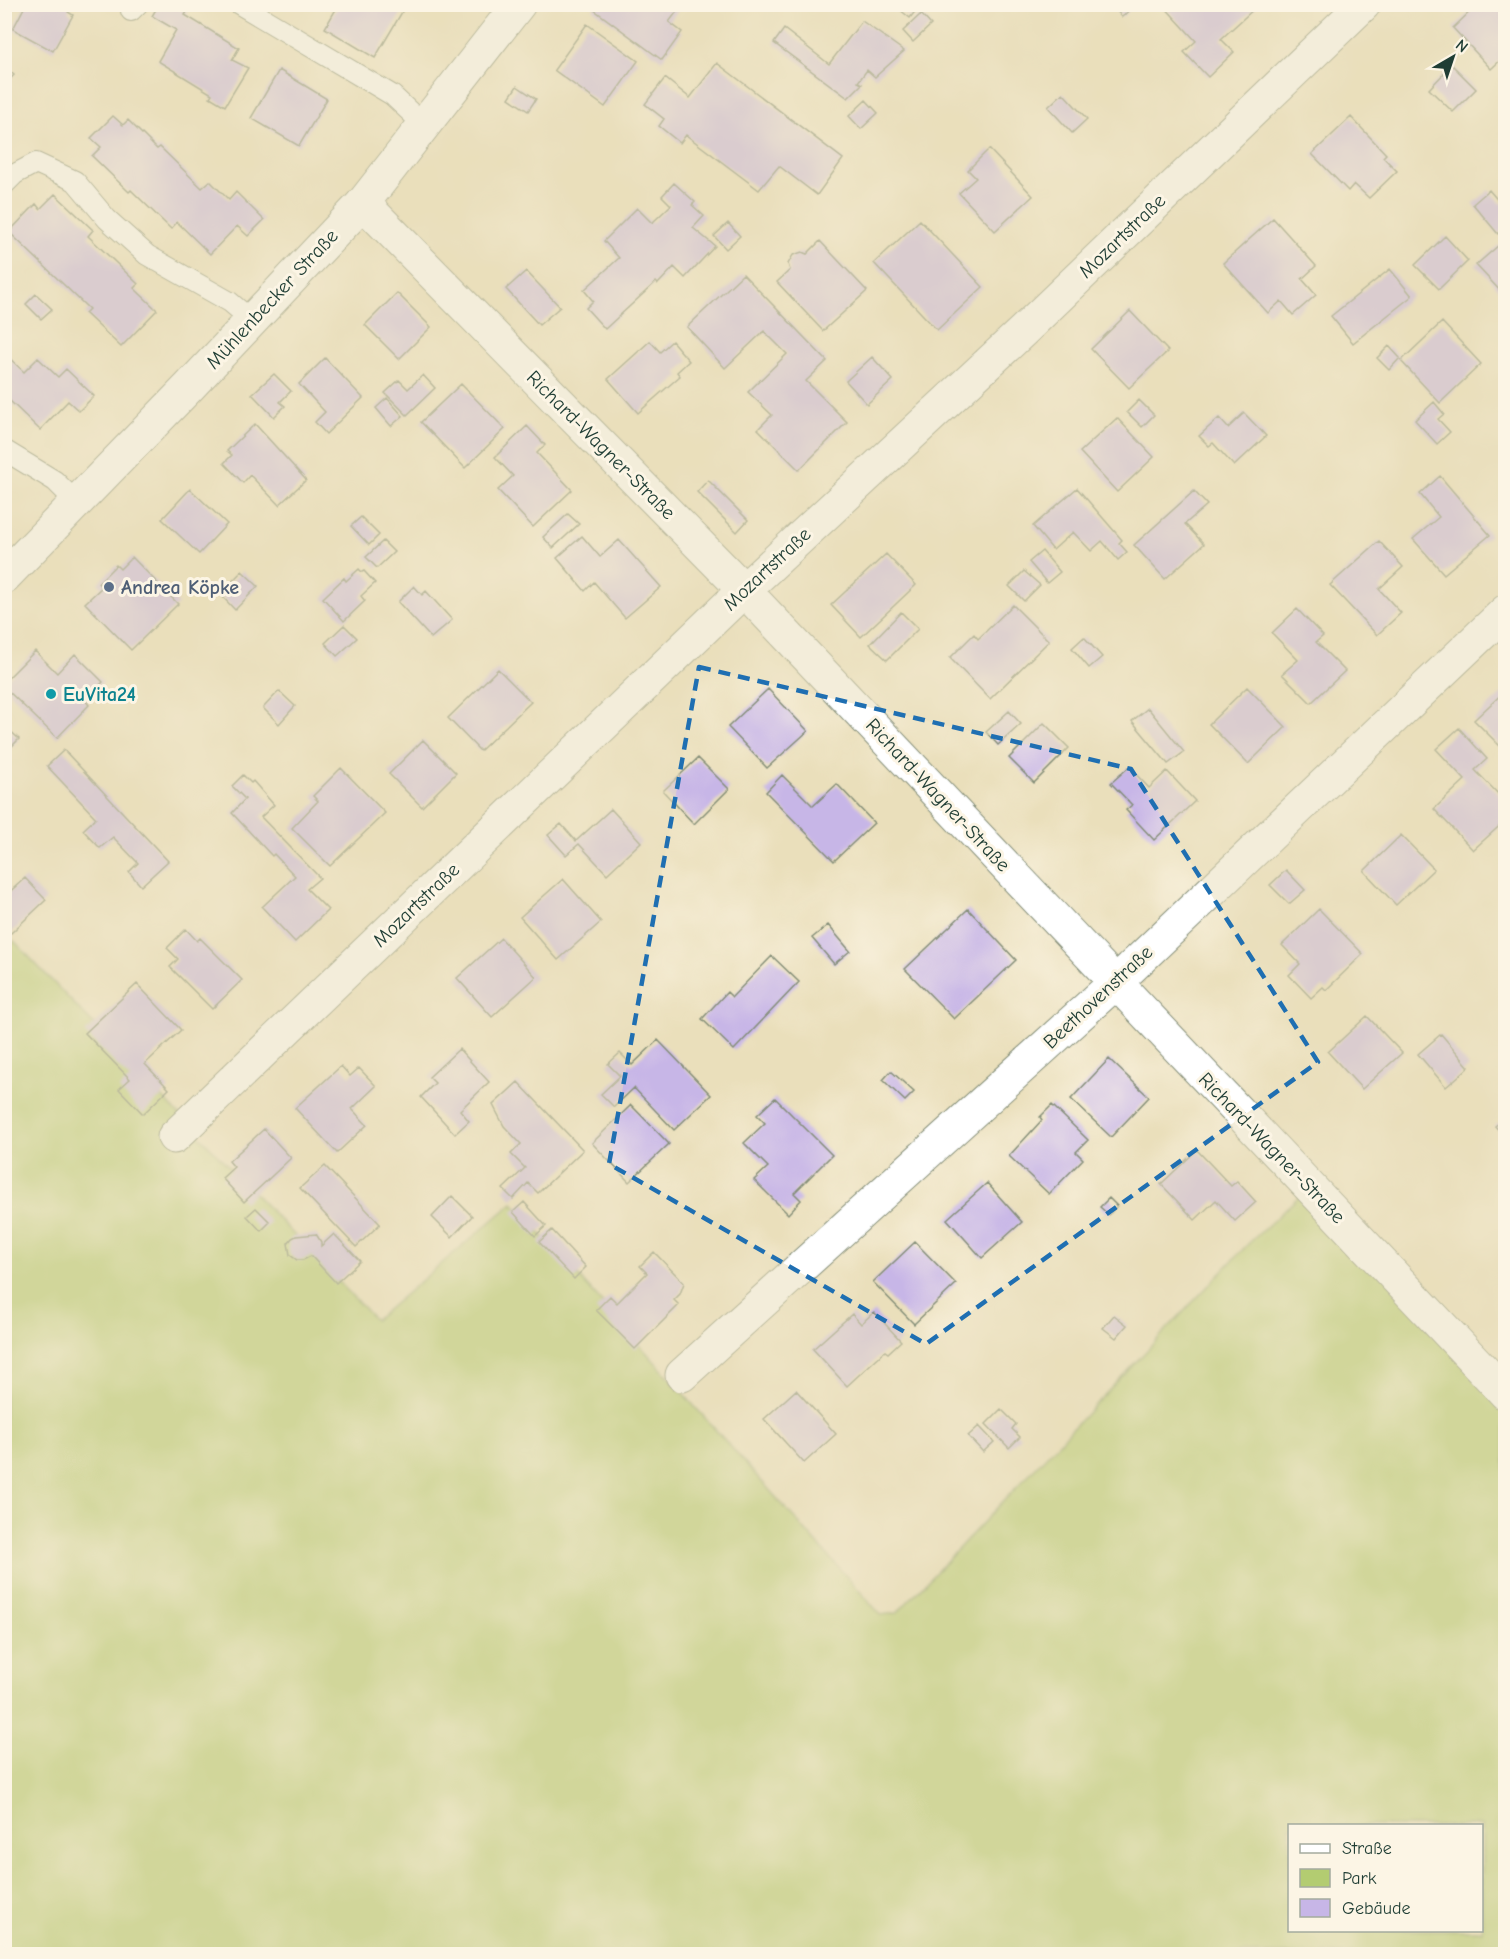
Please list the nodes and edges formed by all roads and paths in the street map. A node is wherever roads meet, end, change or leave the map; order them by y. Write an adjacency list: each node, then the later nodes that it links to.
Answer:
1 (239, 4): 4 (lane)
2 (519, 4): 4 (street, Mühlenbecker Straße)
3 (1364, 4): 11 (street, Mozartstraße)
4 (425, 126): 6 (street, Mühlenbecker Straße)
5 (4, 185): 7 (lane)
6 (363, 203): 7 (street, Mühlenbecker Straße); 11 (street, Richard-Wagner-Straße)
7 (252, 320): 9 (street, Mühlenbecker Straße)
8 (4, 450): 9 (lane)
9 (76, 503): 10 (street, Mühlenbecker Straße)
10 (4, 577)
11 (744, 590): 13 (street, Richard-Wagner-Straße); 14 (street, Mozartstraße)
12 (1506, 611): 13 (street, Beethovenstraße)
13 (1115, 983): 15 (street, Beethovenstraße); 16 (street, Richard-Wagner-Straße)
14 (174, 1137)
15 (682, 1375)
16 (1506, 1394)

